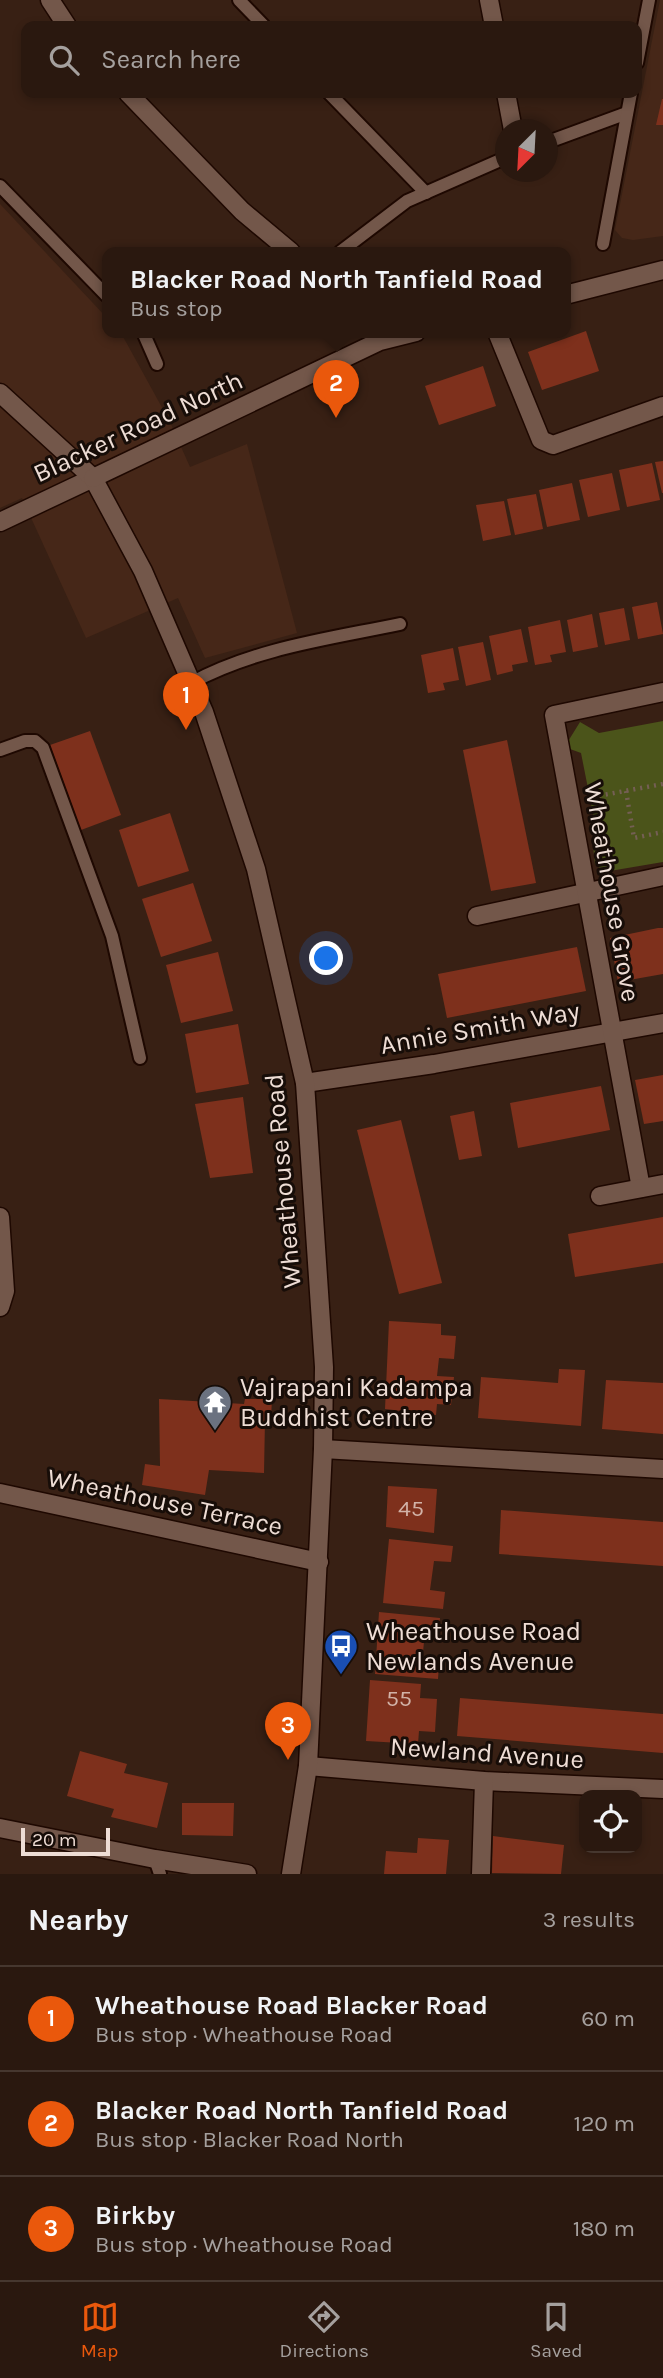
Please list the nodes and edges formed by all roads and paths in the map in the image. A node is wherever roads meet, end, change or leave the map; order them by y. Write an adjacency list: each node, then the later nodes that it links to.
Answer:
1 (50, 0): 5 (street)
2 (239, 0): 6 (lane)
3 (489, 0): 7 (street)
4 (649, 0): 8 (lane)
5 (64, 21)
6 (259, 21)
7 (493, 21)
8 (642, 37)
9 (133, 98): 20 (street)
10 (334, 98): 18 (lane)
11 (507, 98): 14 (street)
12 (630, 98): 13 (lane)
13 (627, 113): 15 (lane); 19 (lane)
14 (511, 119)
15 (558, 138)
16 (495, 163): 18 (lane)
17 (0, 186): 23 (lane)
18 (426, 193): 21 (lane)
19 (603, 244)
20 (285, 247)
21 (347, 247)
22 (663, 270): 24 (street)
23 (102, 291)
24 (571, 293)
25 (146, 338): 28 (lane)
26 (374, 338): 31 (street, Blacker Road North)
27 (499, 338): 30 (street)
28 (157, 363)
29 (0, 393): 31 (street, Wheathouse Road)
30 (663, 406)
31 (93, 478): 32 (street, Blacker Road North); 34 (street, Wheathouse Road)
32 (0, 522)
33 (400, 624): 34 (lane)
34 (191, 682): 47 (street, Wheathouse Road)
35 (663, 692): 39 (street, Wheathouse Grove)
36 (0, 750): 46 (lane)
37 (663, 784): 38 (path)
38 (626, 791): 39 (path); 40 (path)
39 (569, 801): 42 (street, Wheathouse Grove)
40 (663, 832)
41 (663, 876): 42 (street)
42 (586, 892): 43 (street); 45 (street, Wheathouse Grove)
43 (477, 916)
44 (663, 1023): 45 (street, Annie Smith Way)
45 (611, 1033): 47 (street, Annie Smith Way); 49 (street, Wheathouse Grove)
46 (139, 1058)
47 (305, 1083): 53 (street, Wheathouse Road)
48 (663, 1184): 49 (street)
49 (641, 1188): 50 (street)
50 (600, 1195)
51 (0, 1217): 52 (street)
52 (0, 1307)
53 (323, 1449): 54 (street); 56 (street, Wheathouse Road)
54 (663, 1469)
55 (0, 1493): 56 (street, Wheathouse Terrace)
56 (319, 1562): 57 (street, Wheathouse Road)
57 (308, 1766): 58 (street, Newland Avenue); 63 (street, Wheathouse Road)
58 (484, 1781): 59 (street, Newland Avenue); 64 (street)
59 (663, 1789)
60 (0, 1828): 61 (street)
61 (158, 1867): 62 (street)
62 (247, 1874)
63 (291, 1874)
64 (481, 1874)

